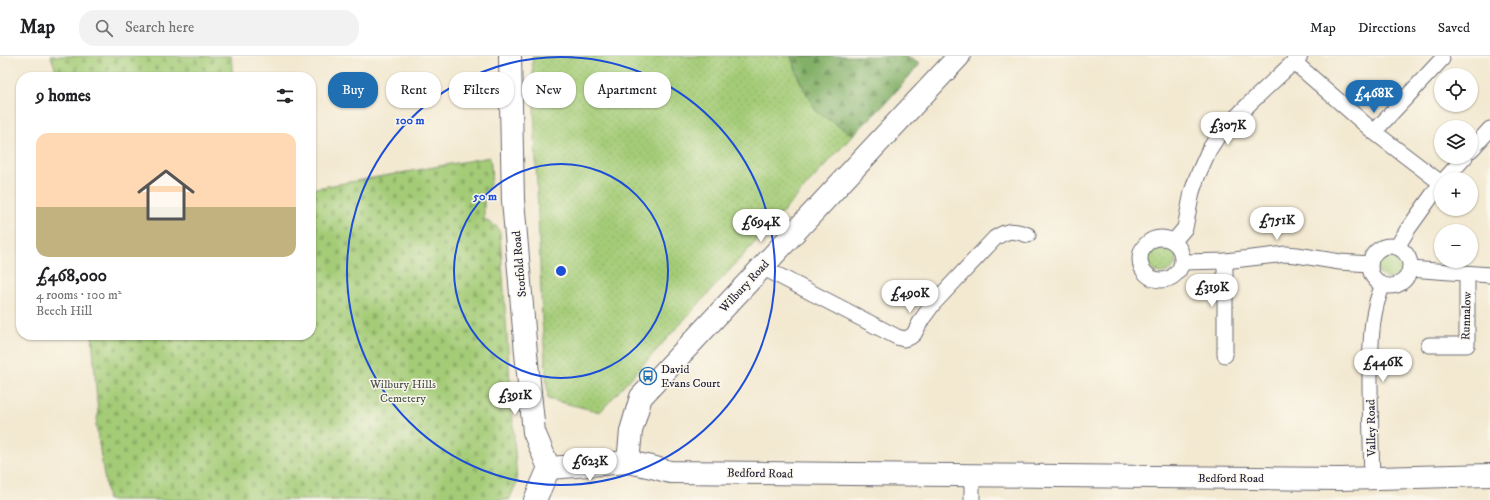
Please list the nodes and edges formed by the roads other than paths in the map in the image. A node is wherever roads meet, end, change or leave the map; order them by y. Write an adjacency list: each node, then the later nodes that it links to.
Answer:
1 (510, 56): 26 (street, Stotfold Road)
2 (959, 56): 18 (street, Wilbury Road)
3 (1297, 59): 6 (street); 13 (street)
4 (1442, 60): 6 (street)
5 (1490, 129): 7 (street)
6 (1374, 132): 10 (street)
7 (1478, 142)
8 (1459, 164): 9 (street)
9 (1451, 172)
10 (1434, 178)
11 (1434, 193): 14 (street)
12 (1028, 235): 18 (street)
13 (1174, 241): 16 (street); 16 (street)
14 (1397, 247): 17 (street); 19 (street)
15 (1225, 261): 16 (street); 17 (street); 24 (street)
16 (1183, 262)
17 (1370, 264): 22 (street)
18 (762, 267): 25 (street, Wilbury Road)
19 (1410, 269): 20 (street, Runnalow); 22 (street)
20 (1467, 274): 21 (street, Runnalow); 23 (street, Runnalow)
21 (1490, 275)
22 (1383, 285): 29 (street, Valley Road)
23 (1429, 345)
24 (1225, 355)
25 (628, 462): 26 (street, Bedford Road); 28 (street, Bedford Road)
26 (549, 468): 30 (street)
27 (1490, 475): 29 (street, Bedford Road)
28 (972, 476): 29 (street, Bedford Road); 31 (street)
29 (1372, 478)
30 (535, 500)
31 (972, 500)

